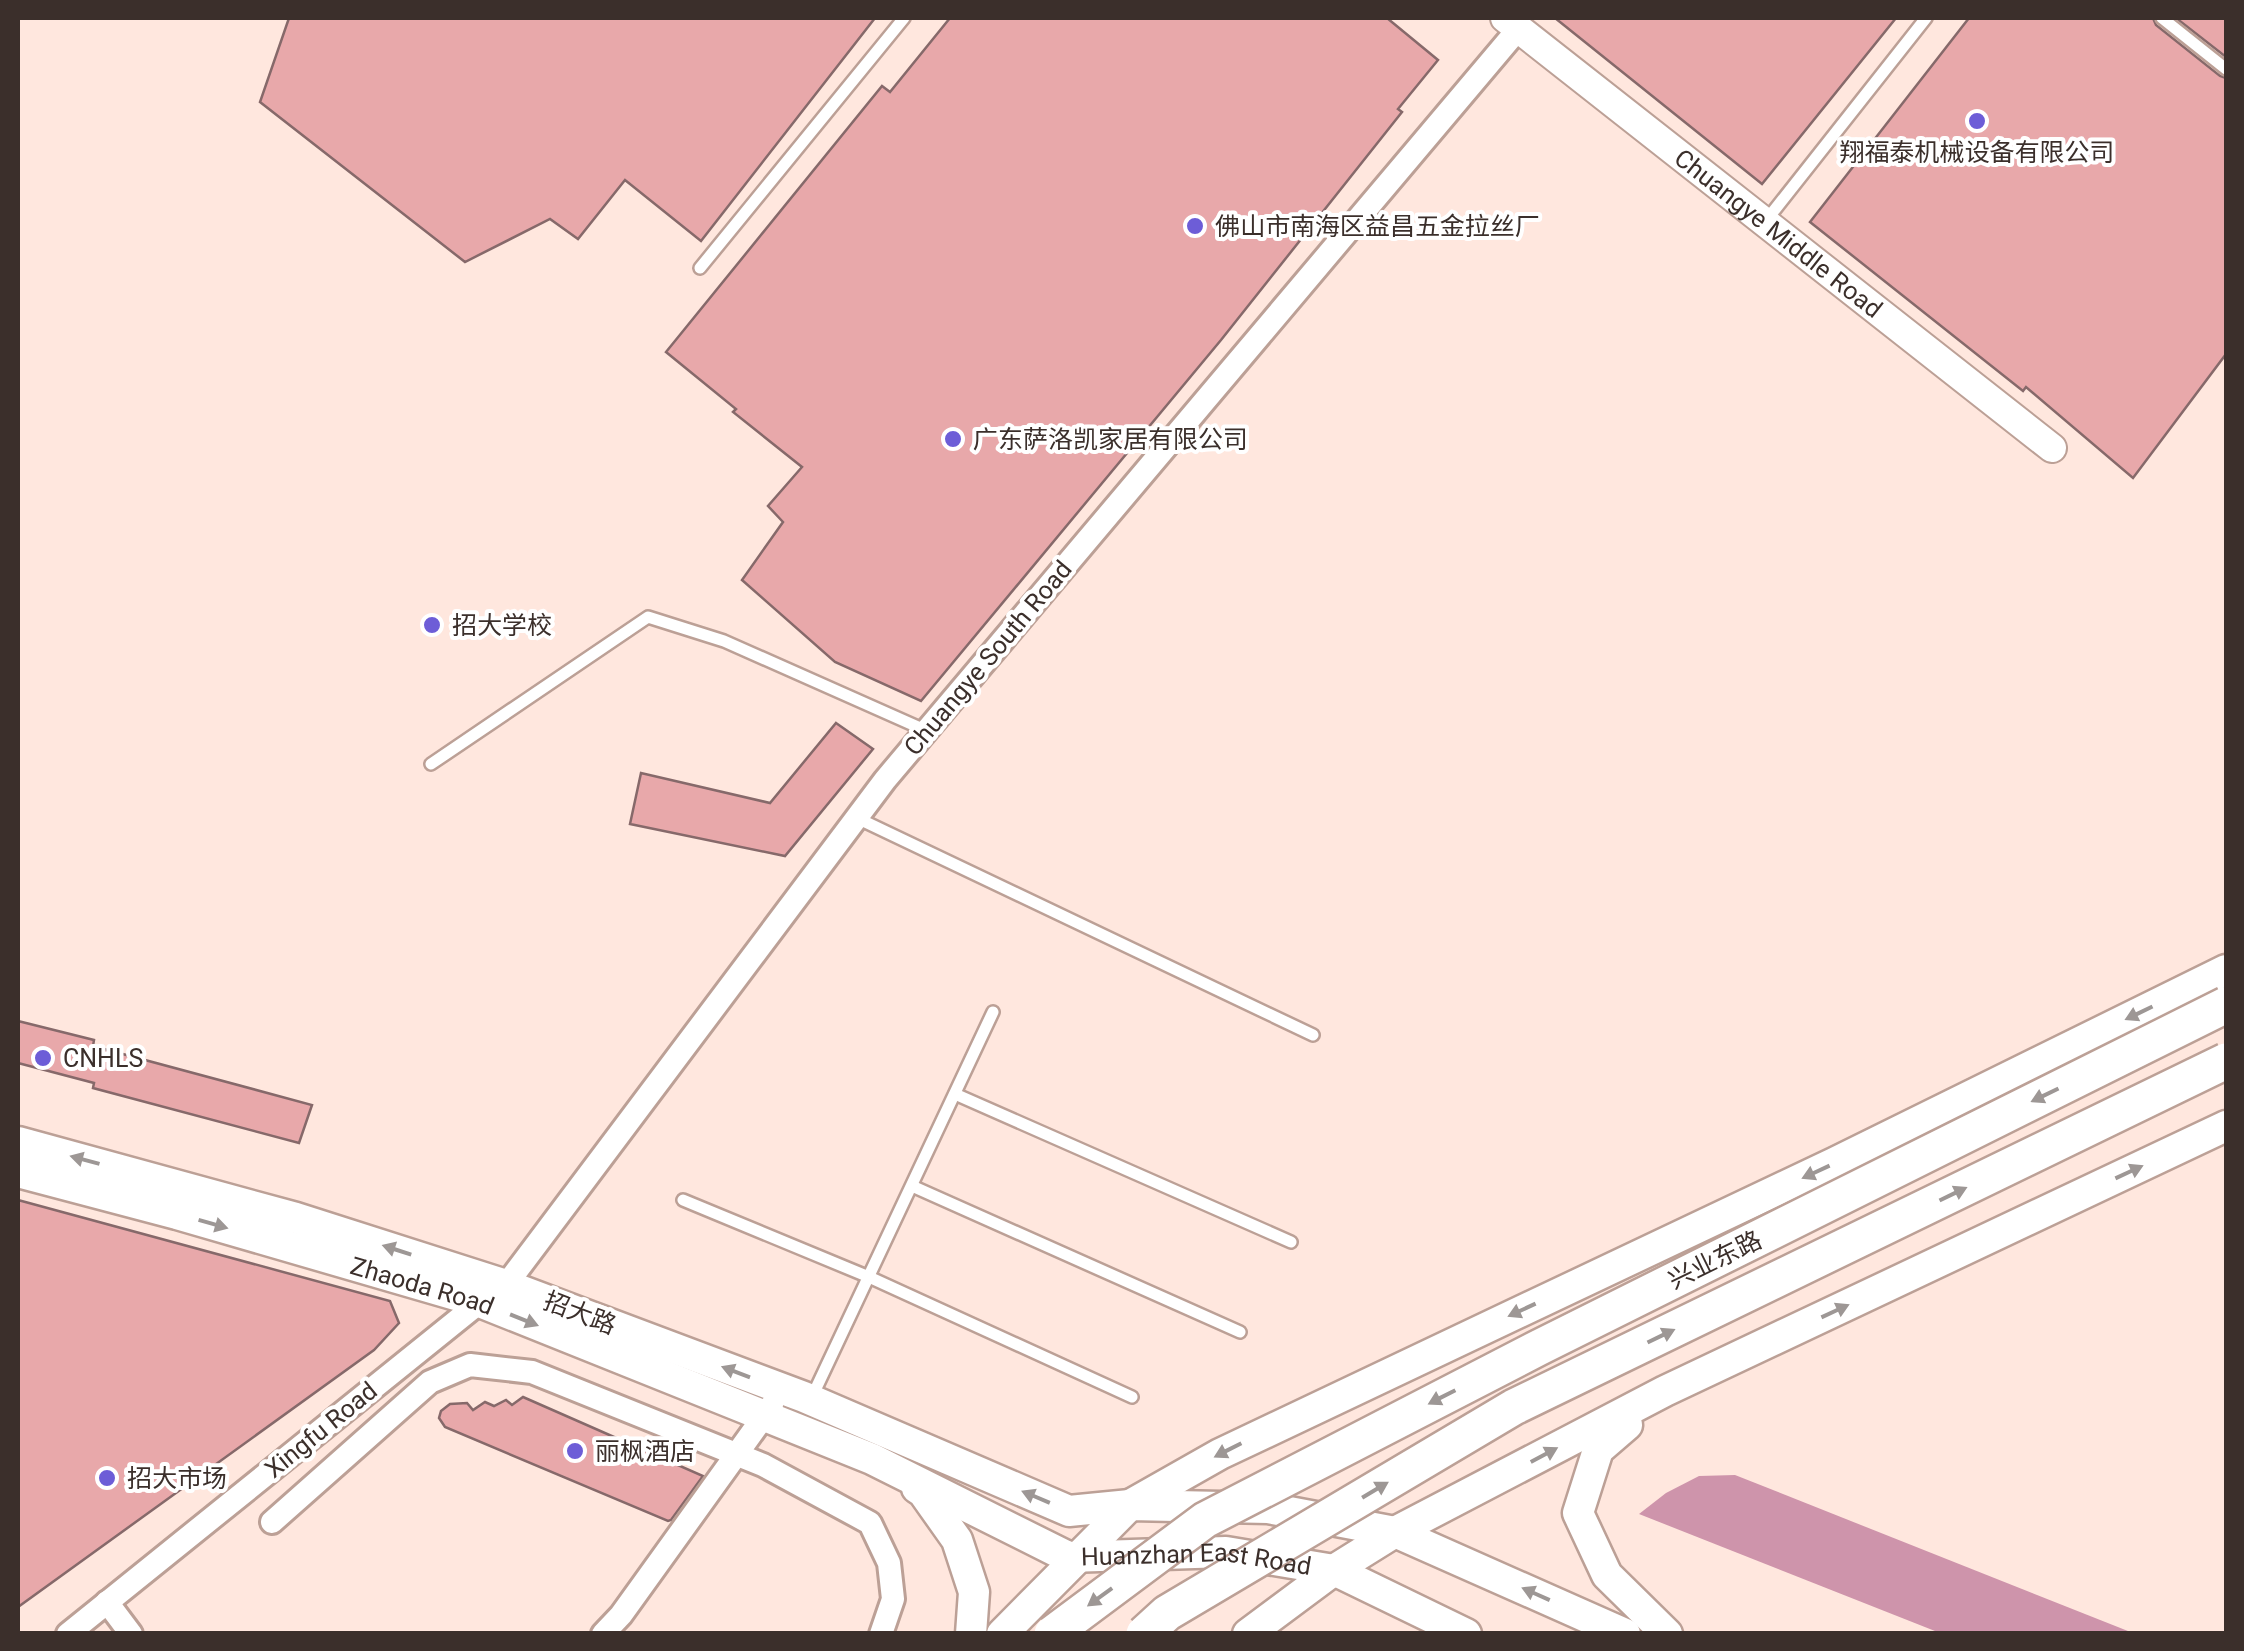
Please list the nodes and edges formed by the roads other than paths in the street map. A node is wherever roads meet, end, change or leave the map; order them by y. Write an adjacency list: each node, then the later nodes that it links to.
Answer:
1 (904, 18): 7 (lane)
2 (1926, 18): 6 (lane)
3 (2162, 18): 5 (lane)
4 (1512, 23): 6 (street, Chuangye Middle Road); 9 (street, Chuangye South Road)
5 (2226, 69)
6 (1765, 222): 8 (street, Chuangye Middle Road)
7 (700, 268)
8 (2052, 448)
9 (927, 731): 10 (lane); 11 (street, Chuangye South Road)
10 (431, 764)
11 (857, 818): 15 (lane); 25 (street, Chuangye South Road)
12 (2226, 970): 34 (main road, one-way to 34)
13 (2226, 1004): 46 (main road, one-way to 46, bridge)
14 (994, 1012): 17 (lane)
15 (1313, 1035)
16 (2226, 1061): 47 (main road, one-way to 16, bridge)
17 (955, 1094): 21 (lane); 23 (lane)
18 (2226, 1126): 28 (main road, one-way to 18)
19 (18, 1142): 25 (main road, 招大路, one-way to 19)
20 (18, 1172): 26 (main road, Zhaoda Road, one-way to 26)
21 (912, 1186): 24 (lane); 27 (lane)
22 (683, 1200): 24 (lane)
23 (1290, 1242)
24 (868, 1277): 29 (lane); 30 (lane)
25 (506, 1285): 26 (street, Chuangye South Road); 29 (main road, 招大路, one-way to 25)
26 (480, 1302): 31 (main road, Zhaoda Road, one-way to 31); 39 (street, Xingfu Road)
27 (1240, 1332)
28 (1665, 1391): 36 (main road, one-way to 28); 51 (main road)
29 (796, 1394): 31 (street); 34 (main road, 招大路, one-way to 29)
30 (1132, 1397)
31 (778, 1421): 32 (street); 33 (main road, Zhaoda Road)
32 (736, 1455): 35 (street); 42 (street); 43 (street)
33 (872, 1459): 37 (main road, Huanzhan East Road); 44 (main road)
34 (1130, 1505): 36 (main road, Huanzhan East Road); 37 (main road)
35 (272, 1522)
36 (1395, 1532): 38 (main road); 50 (main road, Huanzhan East Road, one-way to 36)
37 (1078, 1557): 38 (main road, Huanzhan East Road); 45 (main road)
38 (1334, 1570): 48 (main road); 49 (main road, Huanzhan East Road)
39 (107, 1602): 40 (street, Xingfu Road); 41 (street)
40 (68, 1634)
41 (131, 1634)
42 (603, 1634)
43 (881, 1634)
44 (971, 1634)
45 (1002, 1634)
46 (1052, 1634)
47 (1144, 1634)
48 (1248, 1634)
49 (1466, 1634)
50 (1625, 1634)
51 (1667, 1634)

